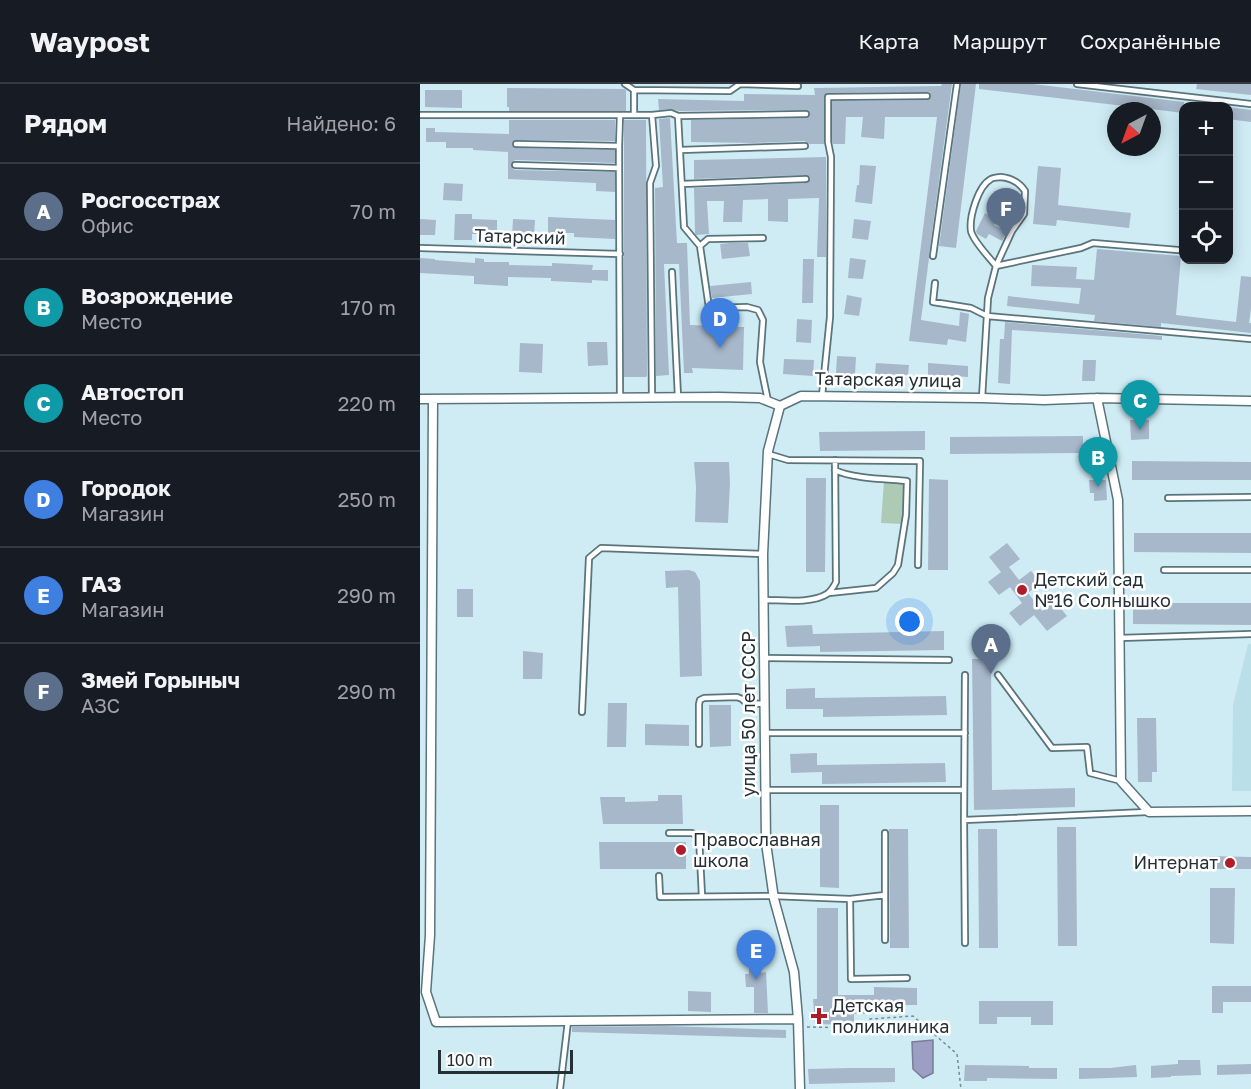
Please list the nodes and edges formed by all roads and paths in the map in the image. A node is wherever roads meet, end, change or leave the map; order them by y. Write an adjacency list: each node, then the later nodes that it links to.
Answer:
1 (625, 84): 5 (lane)
2 (957, 84): 27 (lane)
3 (1077, 84): 7 (lane)
4 (798, 86): 5 (lane)
5 (634, 90): 11 (lane)
6 (927, 96): 33 (lane)
7 (1251, 104)
8 (806, 114): 13 (lane)
9 (420, 115): 10 (lane)
10 (620, 115): 11 (lane); 15 (lane)
11 (634, 115): 12 (lane)
12 (652, 115): 13 (lane); 34 (lane)
13 (678, 116): 17 (lane)
14 (516, 144): 15 (lane)
15 (620, 146): 19 (lane)
16 (805, 146): 17 (lane)
17 (680, 150): 21 (lane)
18 (514, 165): 19 (lane)
19 (619, 168): 26 (lane)
20 (806, 180): 21 (lane)
21 (682, 184): 23 (lane)
22 (763, 238): 23 (lane)
23 (700, 246): 41 (lane)
24 (420, 248): 26 (lane, Татарский)
25 (1178, 250): 28 (lane)
26 (620, 254): 36 (lane)
27 (933, 256)
28 (996, 266): 28 (lane); 31 (lane)
29 (672, 272): 35 (lane)
30 (936, 283): 31 (lane)
31 (987, 316): 32 (lane); 37 (lane)
32 (1251, 339)
33 (822, 396): 37 (street, Татарская улица); 43 (street, Татарская улица)
34 (652, 397): 35 (street); 36 (street)
35 (678, 397): 41 (street)
36 (620, 398): 40 (street)
37 (982, 398): 38 (street, Татарская улица)
38 (1097, 398): 42 (street, Татарская улица); 56 (street)
39 (420, 399): 40 (street)
40 (433, 399): 82 (street)
41 (768, 401): 43 (street)
42 (1251, 401)
43 (780, 406): 44 (street, улица 50 лет СССР)
44 (768, 454): 45 (lane); 49 (street, улица 50 лет СССР)
45 (835, 460): 46 (lane); 50 (lane)
46 (835, 470): 53 (lane); 53 (lane)
47 (1251, 497): 48 (lane)
48 (1168, 498)
49 (764, 554): 54 (street, улица 50 лет СССР); 62 (lane)
50 (918, 565)
51 (1164, 570): 52 (lane)
52 (1251, 570)
53 (829, 593): 54 (lane)
54 (764, 600): 57 (street, улица 50 лет СССР)
55 (1251, 634): 56 (lane)
56 (1119, 638): 66 (street)
57 (765, 658): 58 (lane); 61 (street, улица 50 лет СССР)
58 (949, 660)
59 (965, 675): 64 (lane)
60 (998, 675): 66 (lane)
61 (765, 704): 63 (street, улица 50 лет СССР); 65 (lane)
62 (582, 712)
63 (766, 733): 64 (lane); 67 (street, улица 50 лет СССР)
64 (965, 733): 68 (lane)
65 (699, 744)
66 (1121, 781): 70 (street)
67 (766, 790): 68 (lane); 77 (street, улица 50 лет СССР)
68 (964, 790): 71 (lane)
69 (1251, 811): 70 (street)
70 (1149, 812): 71 (lane)
71 (964, 820): 80 (lane)
72 (669, 833): 76 (lane)
73 (885, 833): 75 (lane)
74 (659, 876): 76 (lane)
75 (885, 895): 78 (lane); 79 (lane)
76 (702, 896): 77 (lane)
77 (773, 896): 78 (lane); 83 (street, улица 50 лет СССР)
78 (850, 899): 81 (lane)
79 (885, 940)
80 (965, 943)
81 (908, 978)
82 (568, 1021): 83 (street); 84 (lane)
83 (798, 1023): 85 (street, улица 50 лет СССР); 86 (path)
84 (560, 1089)
85 (800, 1089)
86 (961, 1089)

